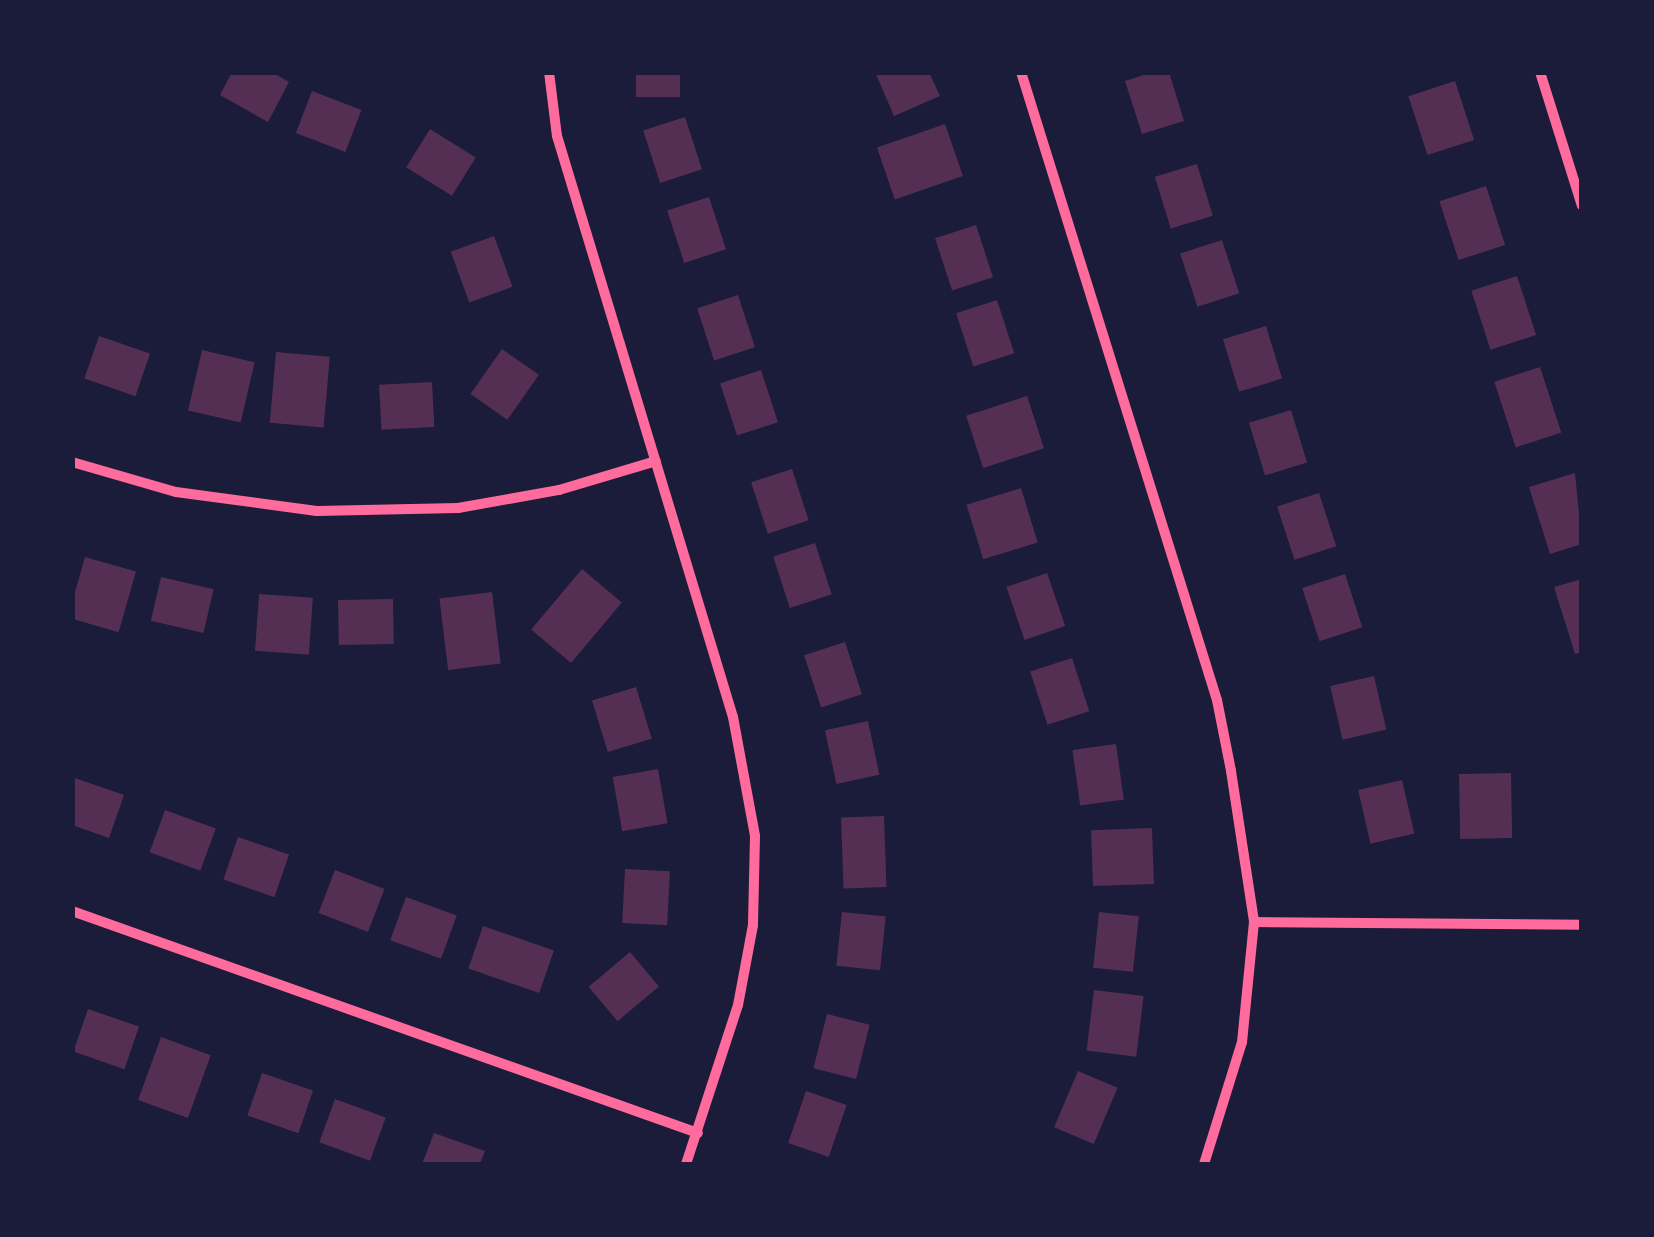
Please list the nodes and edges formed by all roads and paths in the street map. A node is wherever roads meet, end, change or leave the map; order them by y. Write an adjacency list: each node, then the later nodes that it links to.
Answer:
1 (550, 72): 6 (street)
2 (1021, 72): 8 (street)
3 (1540, 72): 4 (street)
4 (1582, 206)
5 (72, 462): 6 (street)
6 (656, 462): 10 (street)
7 (72, 911): 10 (street)
8 (1254, 922): 9 (street); 12 (street)
9 (1582, 924)
10 (698, 1133): 11 (street)
11 (686, 1164)
12 (1204, 1164)

